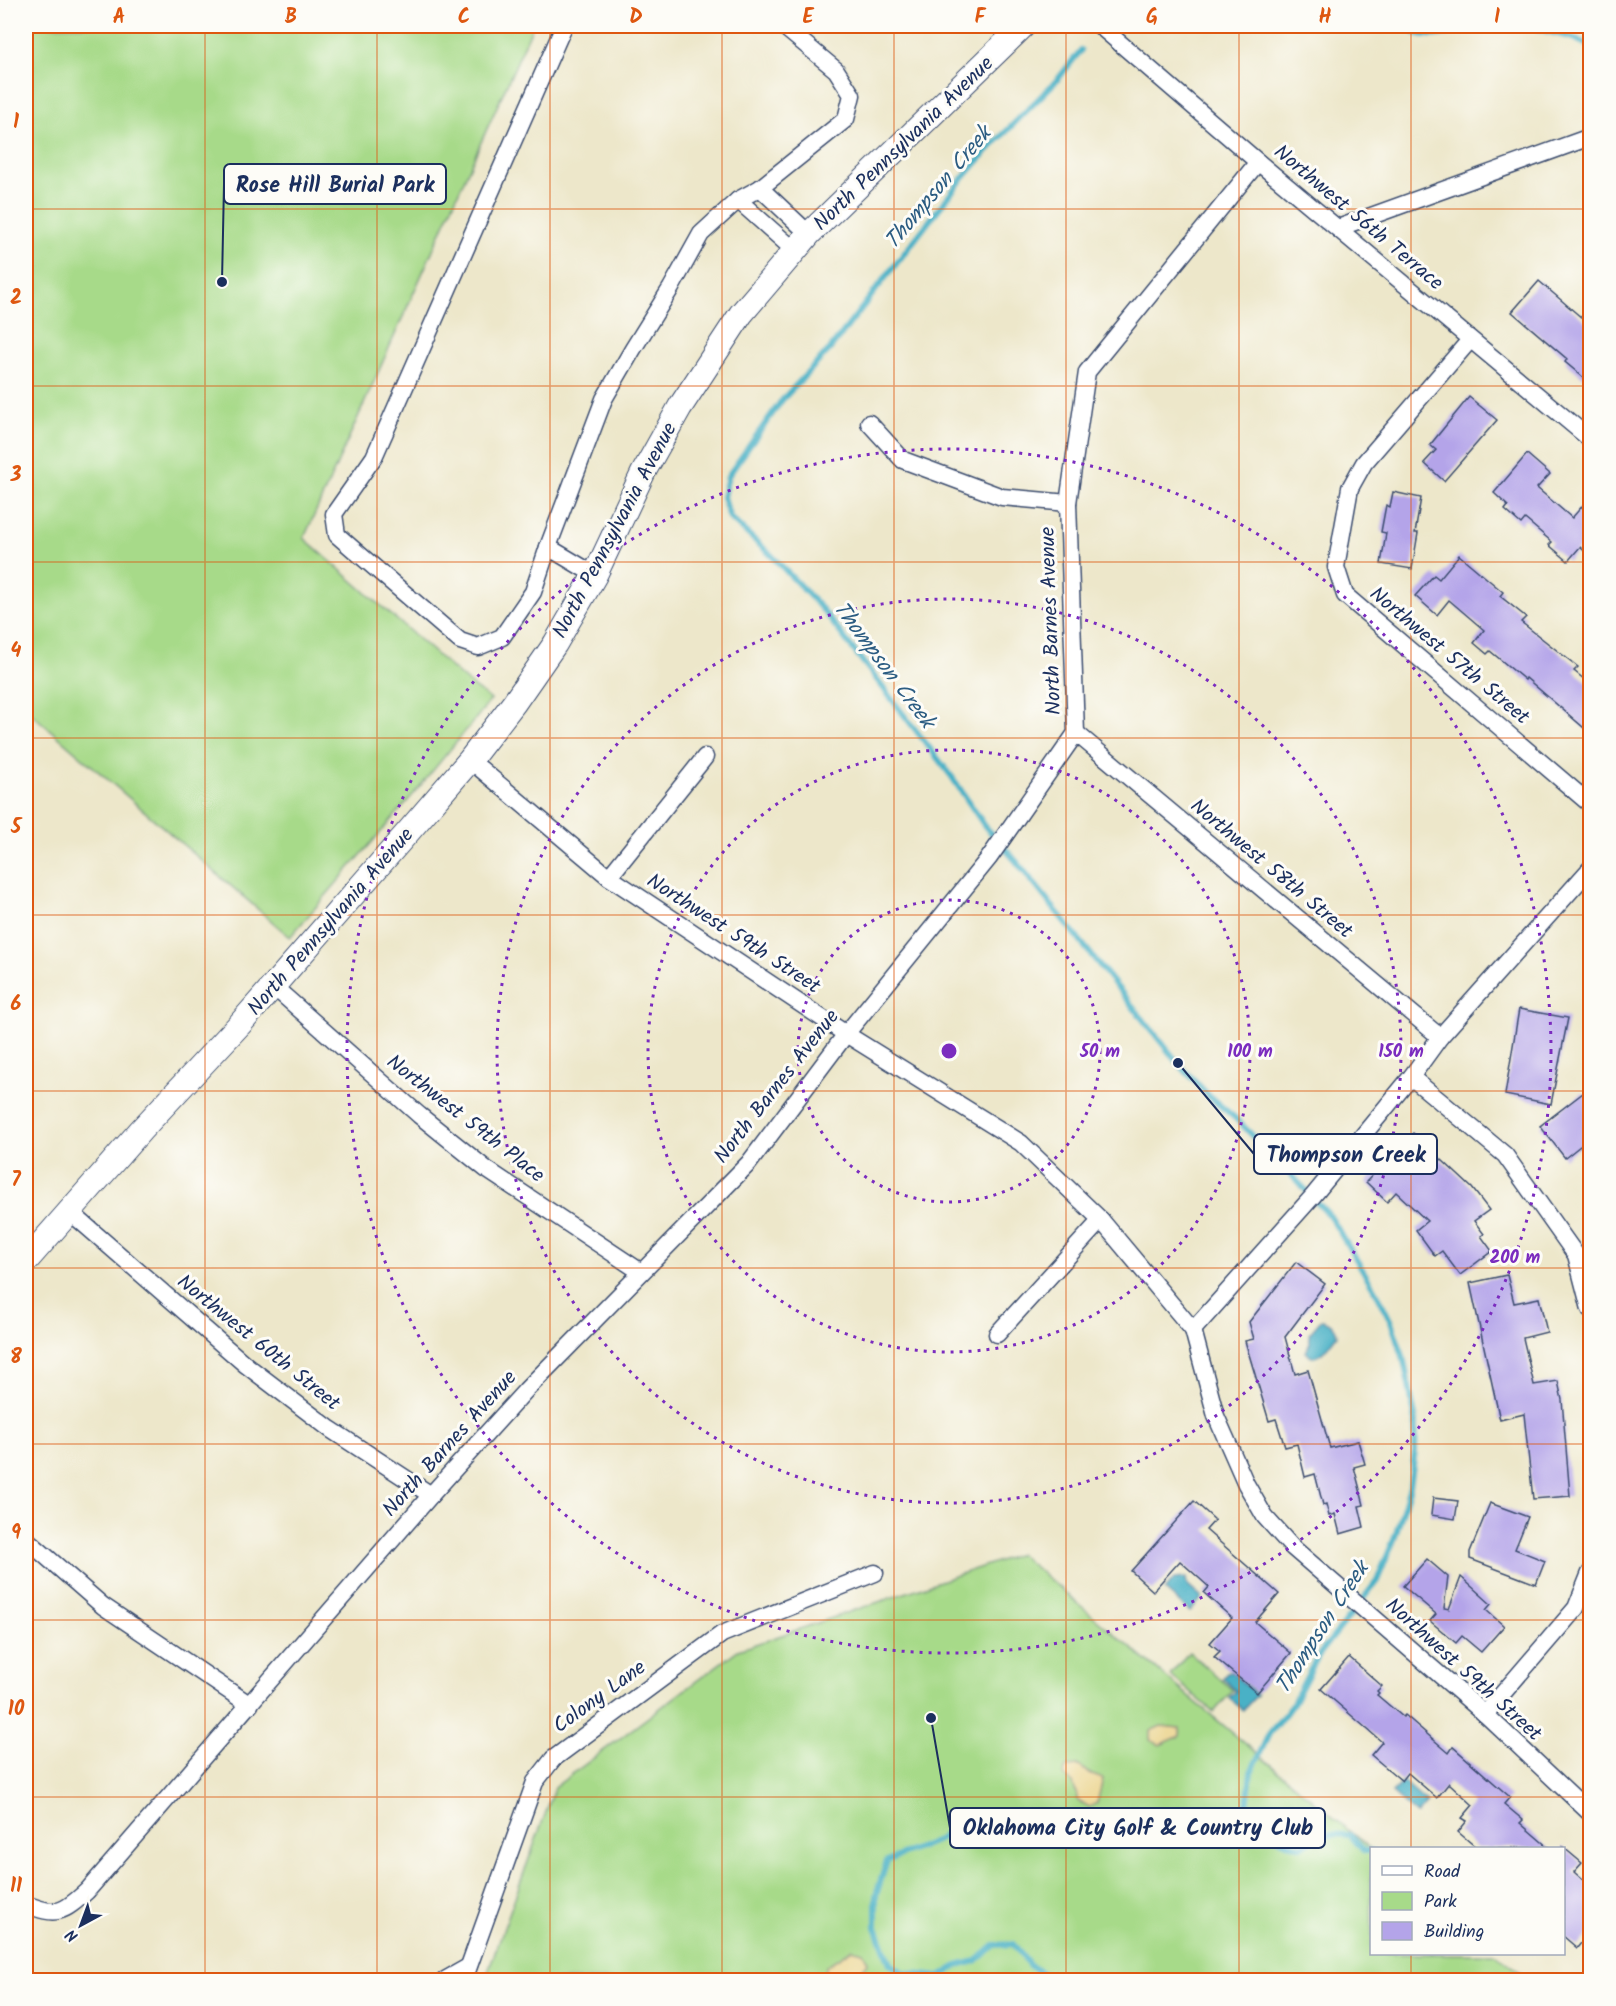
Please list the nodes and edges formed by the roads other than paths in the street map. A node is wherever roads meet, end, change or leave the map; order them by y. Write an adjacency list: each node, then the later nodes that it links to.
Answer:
1 (564, 26): 15 (street)
2 (783, 26): 7 (street)
3 (1023, 26): 10 (main road, North Pennsylvania Avenue)
4 (1101, 26): 6 (street, Northwest 56th Terrace)
5 (1590, 136): 9 (street)
6 (1258, 162): 9 (street, Northwest 56th Terrace); 14 (street, North Barnes Avenue)
7 (760, 188): 8 (street); 10 (street)
8 (738, 200): 10 (street); 15 (street)
9 (1338, 228): 11 (street, Northwest 56th Terrace)
10 (802, 242): 16 (main road, North Pennsylvania Avenue)
11 (1470, 340): 13 (street, Northwest 56th Terrace); 20 (street, Northwest 57th Street)
12 (869, 423): 14 (street)
13 (1590, 439)
14 (1068, 503): 17 (street, North Barnes Avenue)
15 (548, 547): 16 (street)
16 (595, 575): 19 (main road, North Pennsylvania Avenue)
17 (1076, 733): 24 (street, North Barnes Avenue); 25 (street, Northwest 58th Street)
18 (705, 756): 22 (street)
19 (470, 760): 22 (street, Northwest 59th Street); 23 (main road, North Pennsylvania Avenue)
20 (1590, 804)
21 (1590, 869): 25 (street)
22 (609, 877): 24 (street, Northwest 59th Street)
23 (273, 986): 27 (main road, North Pennsylvania Avenue); 30 (street, Northwest 59th Place)
24 (846, 1034): 28 (street, Northwest 59th Street); 30 (street, North Barnes Avenue)
25 (1440, 1037): 26 (street)
26 (1411, 1077): 31 (street); 32 (street)
27 (69, 1211): 29 (main road, North Pennsylvania Avenue); 34 (street, Northwest 60th Street)
28 (1101, 1220): 32 (street, Northwest 59th Street); 33 (street)
29 (26, 1261)
30 (641, 1272): 34 (street, North Barnes Avenue)
31 (1590, 1309)
32 (1193, 1330): 39 (street, Northwest 59th Street)
33 (997, 1335)
34 (431, 1495): 38 (street, North Barnes Avenue)
35 (26, 1539): 38 (street)
36 (875, 1573): 42 (street, Colony Lane)
37 (1590, 1573): 39 (street)
38 (250, 1705): 41 (street, North Barnes Avenue)
39 (1485, 1714): 40 (street, Northwest 59th Street)
40 (1590, 1813)
41 (26, 1905)
42 (466, 1974): 43 (street, Colony Lane)
43 (445, 1980)

